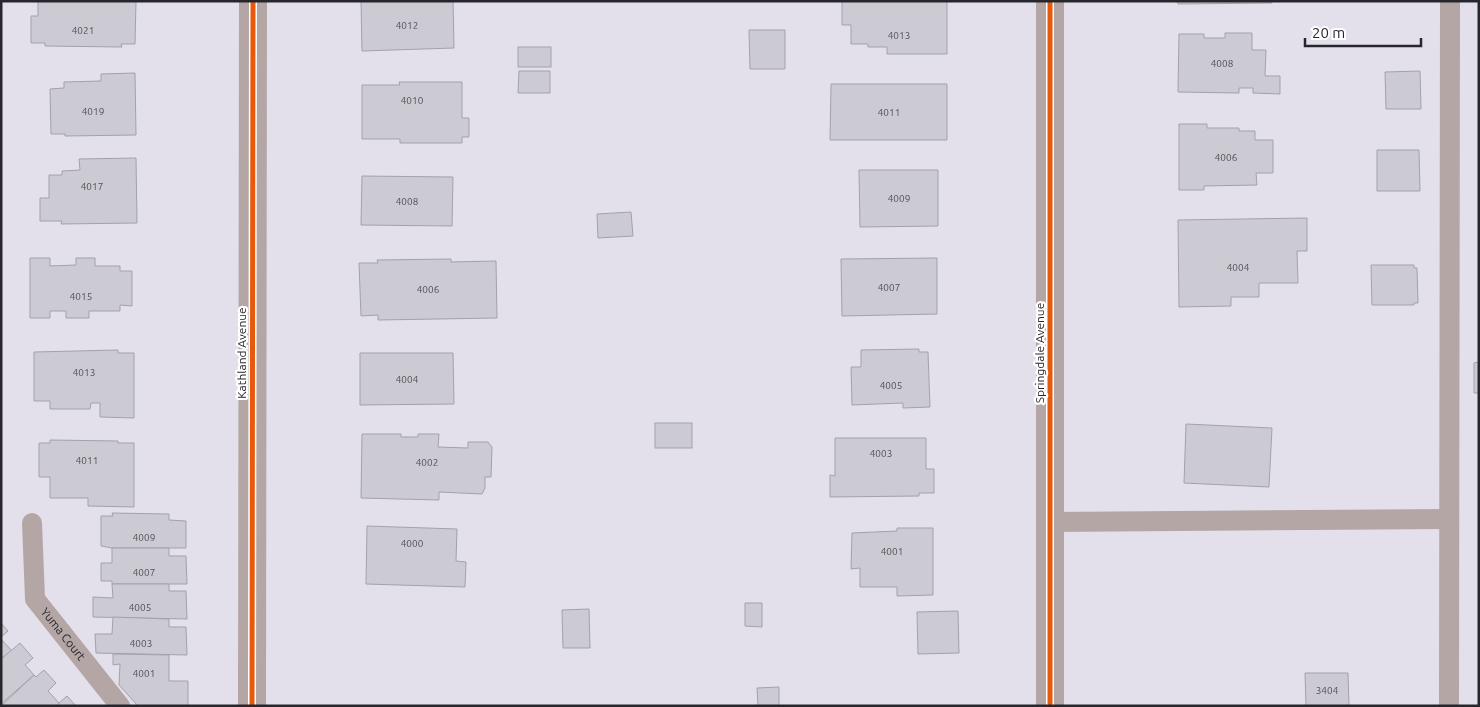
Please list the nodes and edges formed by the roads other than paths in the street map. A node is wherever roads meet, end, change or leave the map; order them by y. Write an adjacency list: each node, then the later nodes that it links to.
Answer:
1 (252, 1): 8 (street, Kathland Avenue)
2 (1050, 1): 5 (street, Springdale Avenue)
3 (1450, 1): 4 (lane)
4 (1449, 519): 5 (lane); 10 (lane)
5 (1050, 522): 9 (street, Springdale Avenue)
6 (32, 524): 7 (lane, Yuma Court)
7 (120, 706)
8 (252, 706)
9 (1050, 706)
10 (1449, 706)

